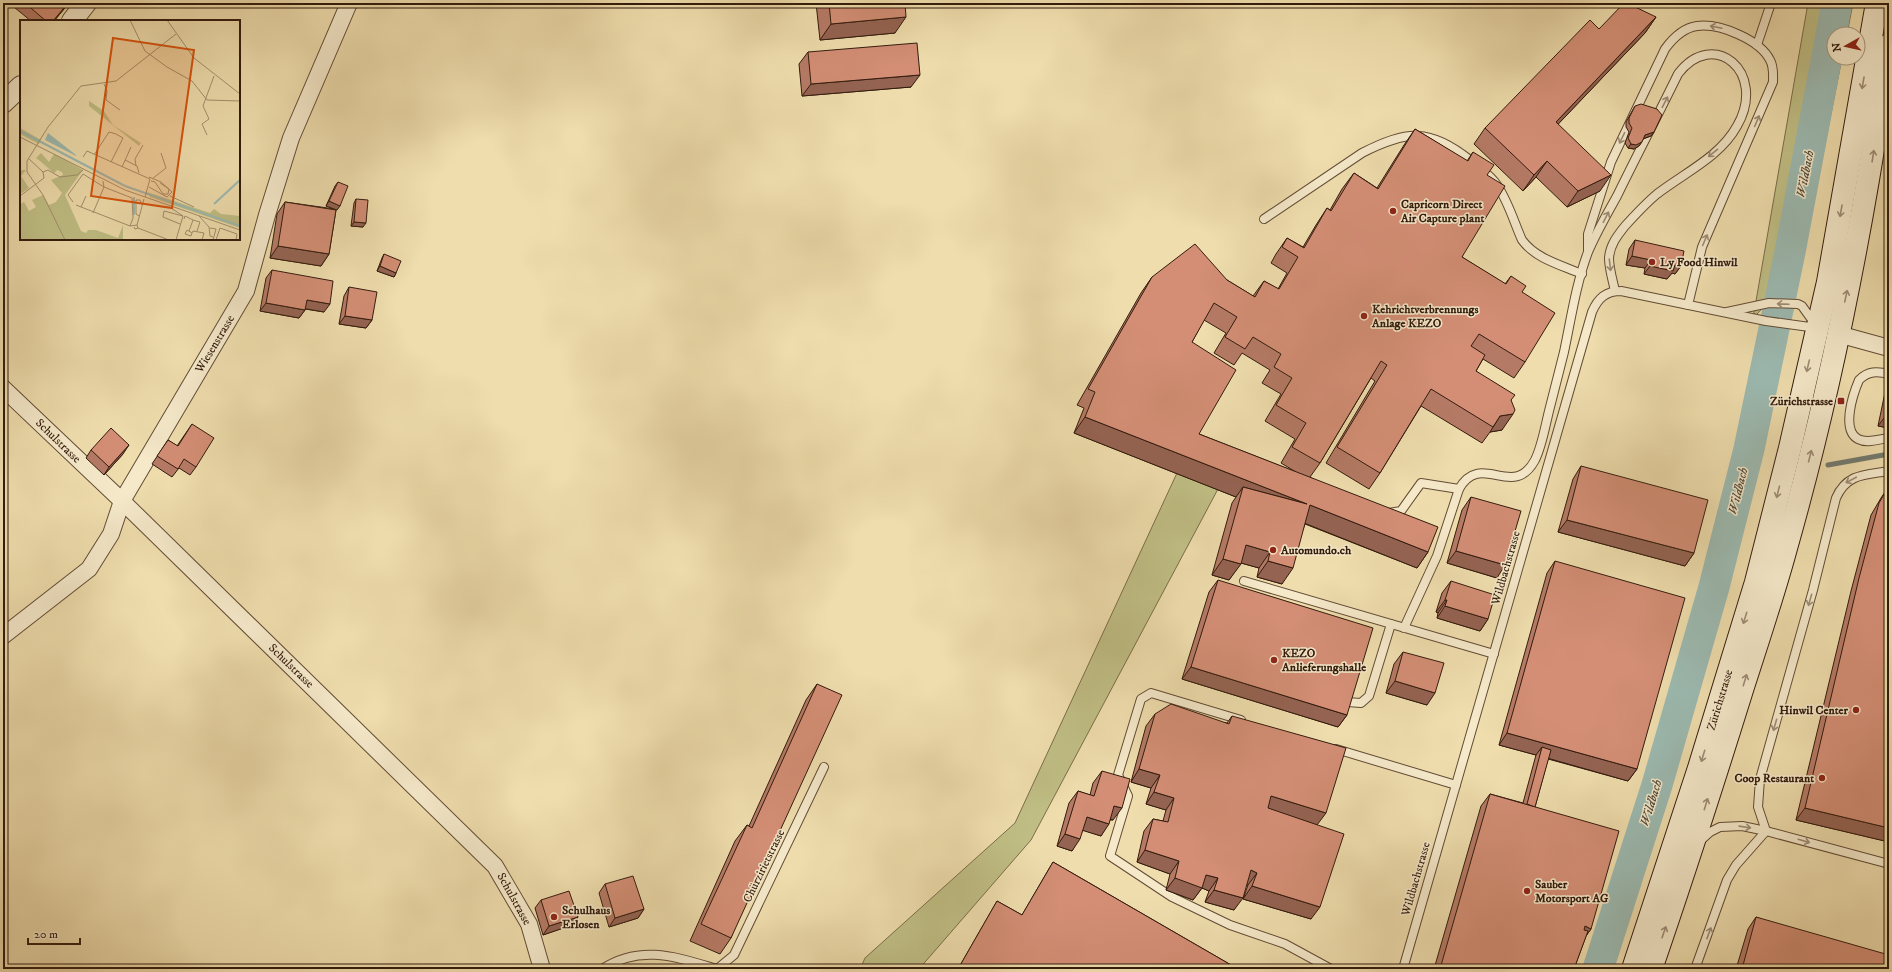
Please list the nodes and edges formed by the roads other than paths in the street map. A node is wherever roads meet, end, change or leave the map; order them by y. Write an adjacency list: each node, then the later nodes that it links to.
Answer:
1 (86, 3): 5 (street)
2 (349, 3): 24 (street, Wiesenstrasse)
3 (1771, 3): 6 (lane)
4 (1877, 3): 16 (main road, Zürichstrasse, one-way to 16)
5 (73, 20)
6 (1757, 45): 11 (lane, one-way to 11); 14 (lane, one-way to 6)
7 (1889, 45): 17 (main road, Zürichstrasse, one-way to 7)
8 (20, 87): 9 (street)
9 (3, 103)
10 (1264, 219): 12 (lane)
11 (1588, 252): 12 (lane); 13 (lane, one-way to 13)
12 (1582, 274): 23 (lane)
13 (1615, 291): 14 (lane); 30 (lane, Wildbachstrasse)
14 (1688, 305): 15 (lane)
15 (1723, 312): 16 (lane); 16 (lane, one-way to 15)
16 (1818, 328): 17 (main road); 43 (main road, Zürichstrasse, one-way to 43)
17 (1838, 334): 18 (street); 37 (main road, Zürichstrasse, one-way to 17)
18 (1889, 348)
19 (1889, 374): 21 (lane)
20 (3, 388): 24 (street, Schulstrasse)
21 (1889, 438)
22 (1889, 471): 36 (lane, one-way to 36)
23 (1459, 489): 25 (lane); 28 (lane)
24 (122, 501): 29 (street, Wiesenstrasse); 39 (street, Schulstrasse)
25 (1377, 514)
26 (1244, 581): 27 (lane)
27 (1391, 624): 28 (lane); 31 (lane)
28 (1404, 628): 30 (lane)
29 (3, 636)
30 (1494, 654): 35 (lane, Wildbachstrasse)
31 (1347, 702)
32 (1249, 723): 41 (lane)
33 (1325, 746): 35 (lane)
34 (824, 767): 40 (lane, Chürzirietstrasse)
35 (1456, 785): 42 (lane, Wildbachstrasse)
36 (1766, 831): 37 (lane, one-way to 36); 38 (lane, one-way to 38); 45 (lane, one-way to 36)
37 (1690, 855): 44 (main road, Zürichstrasse, one-way to 37)
38 (1889, 864)
39 (542, 969)
40 (602, 969)
41 (1331, 969)
42 (1403, 969)
43 (1633, 969)
44 (1651, 969)
45 (1695, 969)

